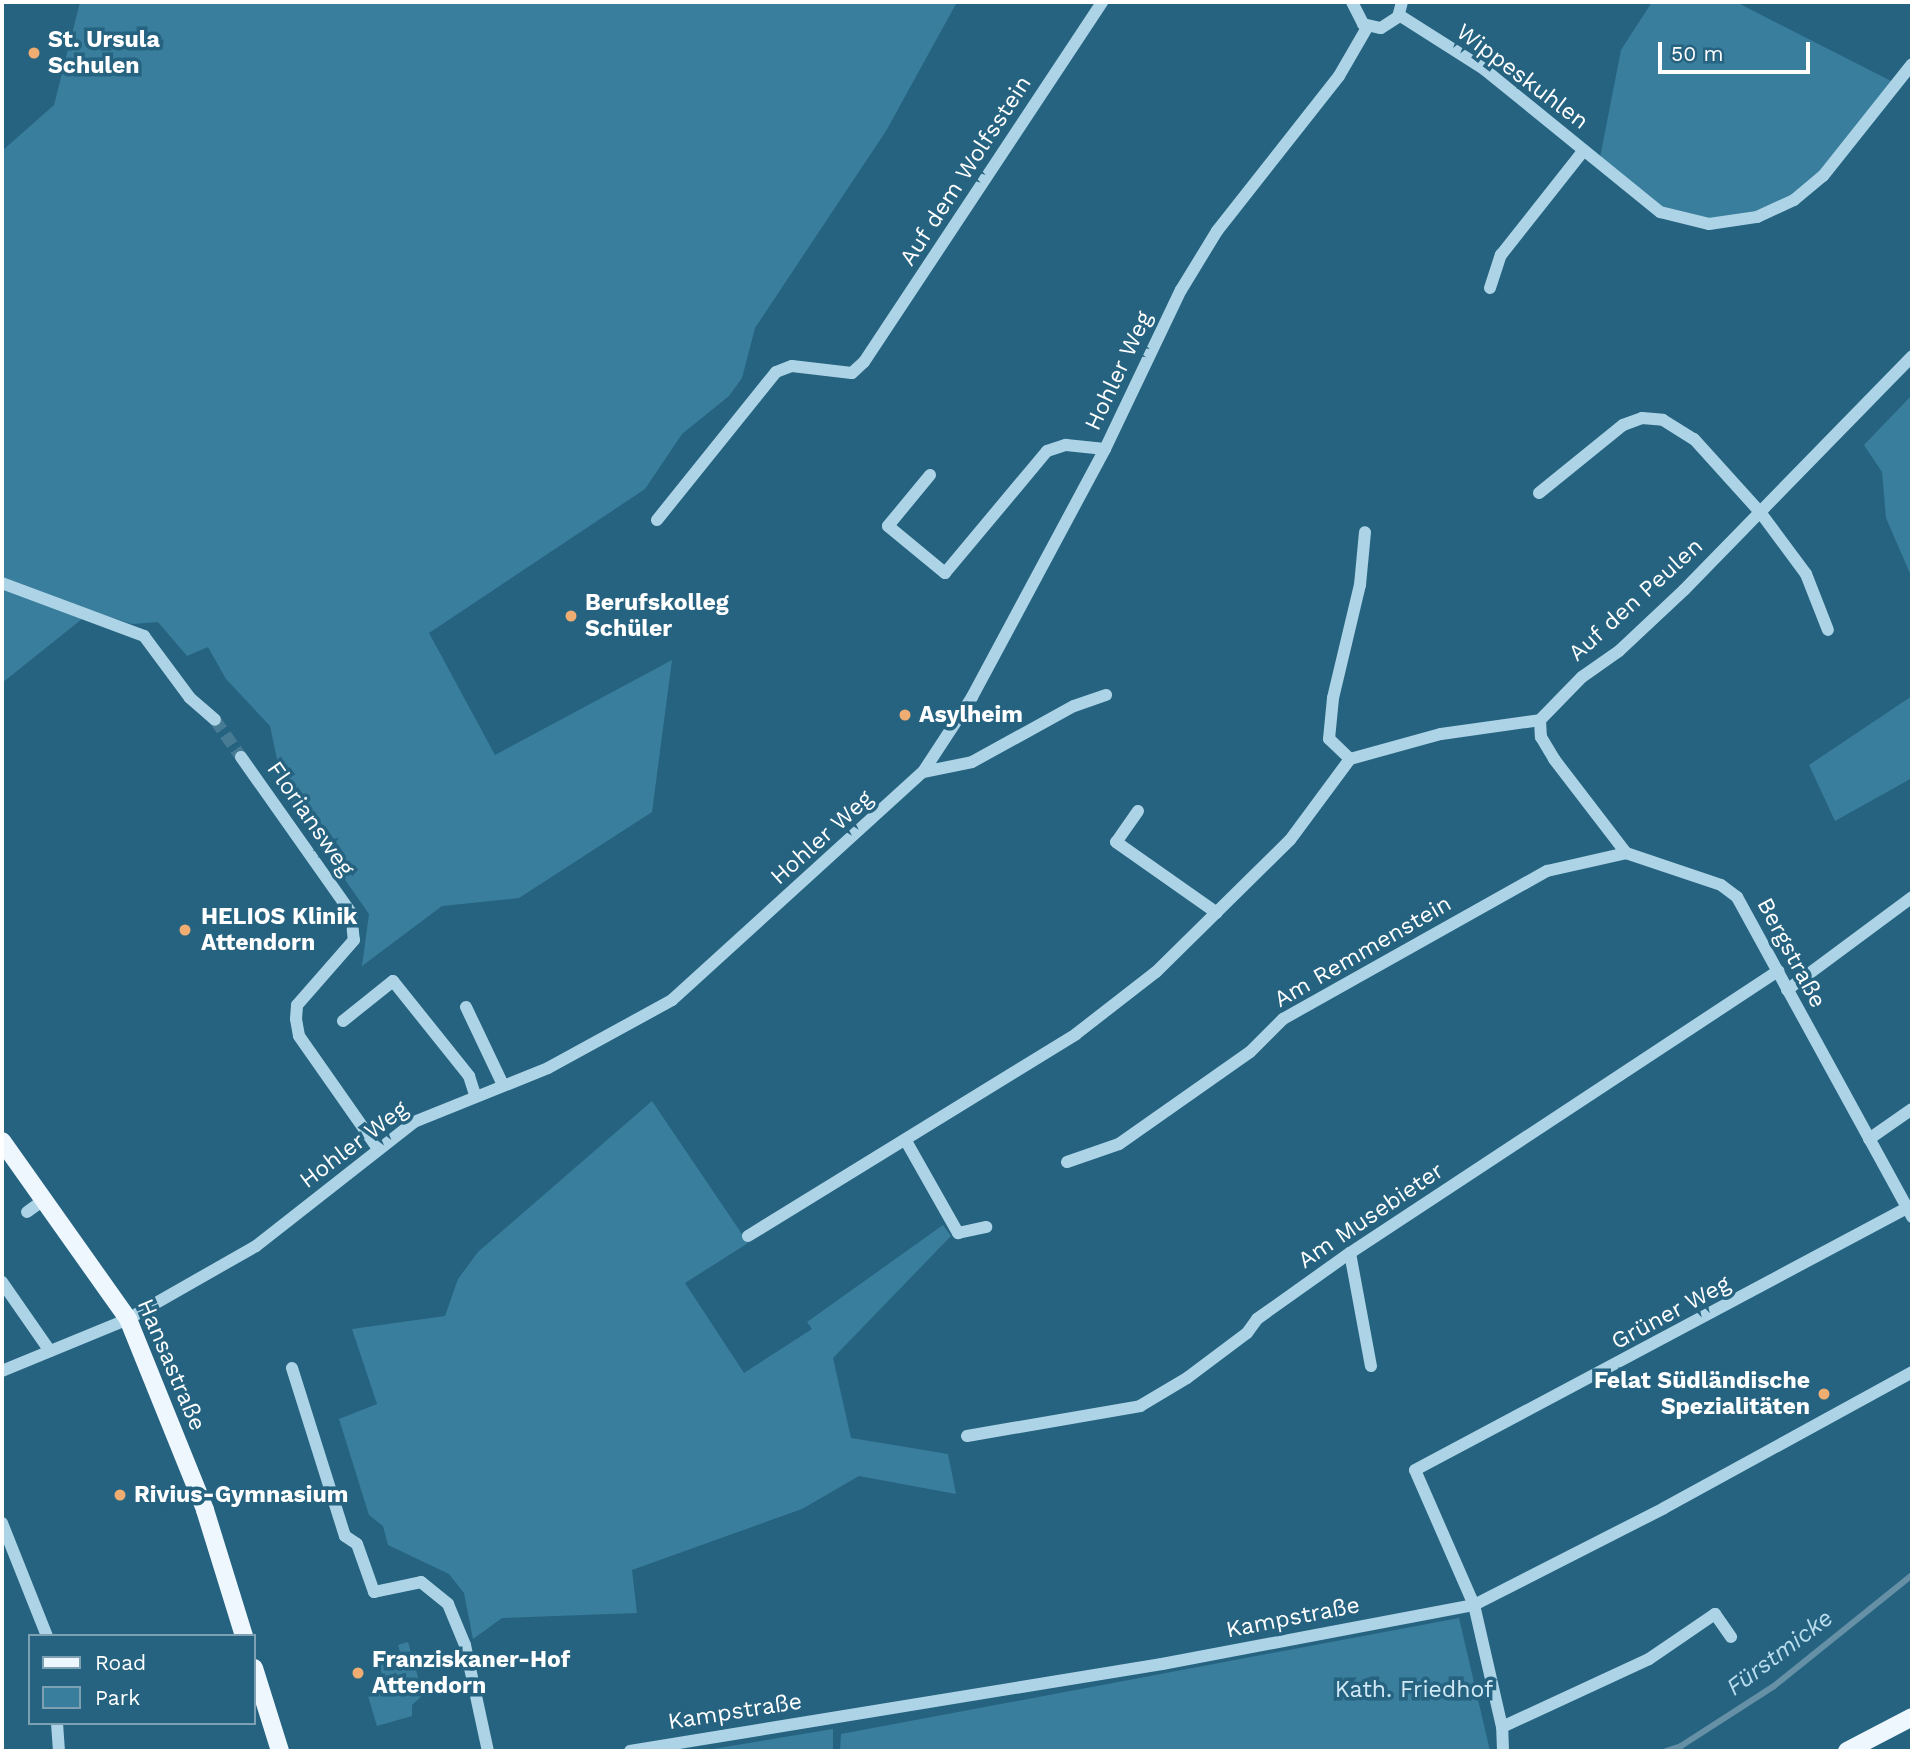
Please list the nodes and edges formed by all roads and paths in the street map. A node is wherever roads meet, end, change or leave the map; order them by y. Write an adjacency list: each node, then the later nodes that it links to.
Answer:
1 (1102, 2): 13 (street, Auf dem Wolfsstein)
2 (1352, 2): 4 (street)
3 (1401, 8): 4 (street); 6 (street, Wippeskuhlen)
4 (1368, 26): 9 (street, Hohler Weg)
5 (1912, 64): 6 (street, Wippeskuhlen)
6 (1583, 151): 7 (street, Wippeskuhlen)
7 (1490, 288)
8 (1912, 356): 12 (street, Auf den Peulen)
9 (1105, 449): 10 (street); 22 (street, Hohler Weg)
10 (930, 475)
11 (1539, 493): 12 (street)
12 (1760, 512): 16 (street); 19 (street, Auf den Peulen)
13 (657, 520)
14 (1364, 532): 21 (street)
15 (2, 583): 18 (street)
16 (1828, 630)
17 (1106, 695): 22 (street)
18 (215, 720)
19 (1540, 720): 21 (street); 24 (street)
20 (241, 757): 37 (street, Floriansweg)
21 (1350, 759): 26 (street)
22 (923, 772): 31 (street, Hohler Weg)
23 (1138, 811): 26 (street)
24 (1626, 853): 27 (street, Bergstraße); 38 (street, Am Remmenstein)
25 (1912, 897): 28 (street)
26 (1217, 913): 36 (street)
27 (1778, 971): 28 (street, Bergstraße); 44 (street, Am Musebieter)
28 (1787, 990): 34 (street, Bergstraße)
29 (466, 1007): 31 (street)
30 (343, 1021): 32 (street)
31 (503, 1085): 32 (street, Hohler Weg)
32 (475, 1095): 37 (street, Hohler Weg)
33 (1912, 1109): 34 (street)
34 (1869, 1139): 41 (street, Bergstraße)
35 (2, 1141): 39 (main road, Hansastraße)
36 (906, 1141): 42 (street); 43 (street)
37 (378, 1149): 46 (street, Hohler Weg)
38 (1067, 1162)
39 (45, 1199): 40 (street); 46 (main road, Hansastraße)
40 (27, 1212)
41 (1910, 1213): 54 (street, Grüner Weg)
42 (985, 1227)
43 (748, 1236)
44 (1350, 1253): 48 (street); 52 (street, Am Musebieter)
45 (2, 1282): 47 (street)
46 (128, 1319): 47 (street, Hohler Weg); 56 (main road, Hansastraße)
47 (50, 1351): 50 (street, Hohler Weg)
48 (1371, 1366)
49 (292, 1368): 65 (street)
50 (2, 1371)
51 (1912, 1372): 54 (street, Kampstraße)
52 (967, 1436)
53 (2, 1523): 55 (street)
54 (1474, 1605): 61 (street); 62 (street, Kampstraße)
55 (46, 1634)
56 (243, 1634)
57 (1731, 1637): 61 (street)
58 (256, 1674): 64 (main road)
59 (1912, 1717): 68 (main road)
60 (57, 1725): 63 (street)
61 (1502, 1727): 67 (street)
62 (687, 1746): 66 (street, Kampstraße)
63 (59, 1751)
64 (280, 1751)
65 (488, 1751)
66 (630, 1751)
67 (1503, 1751)
68 (1847, 1751)

